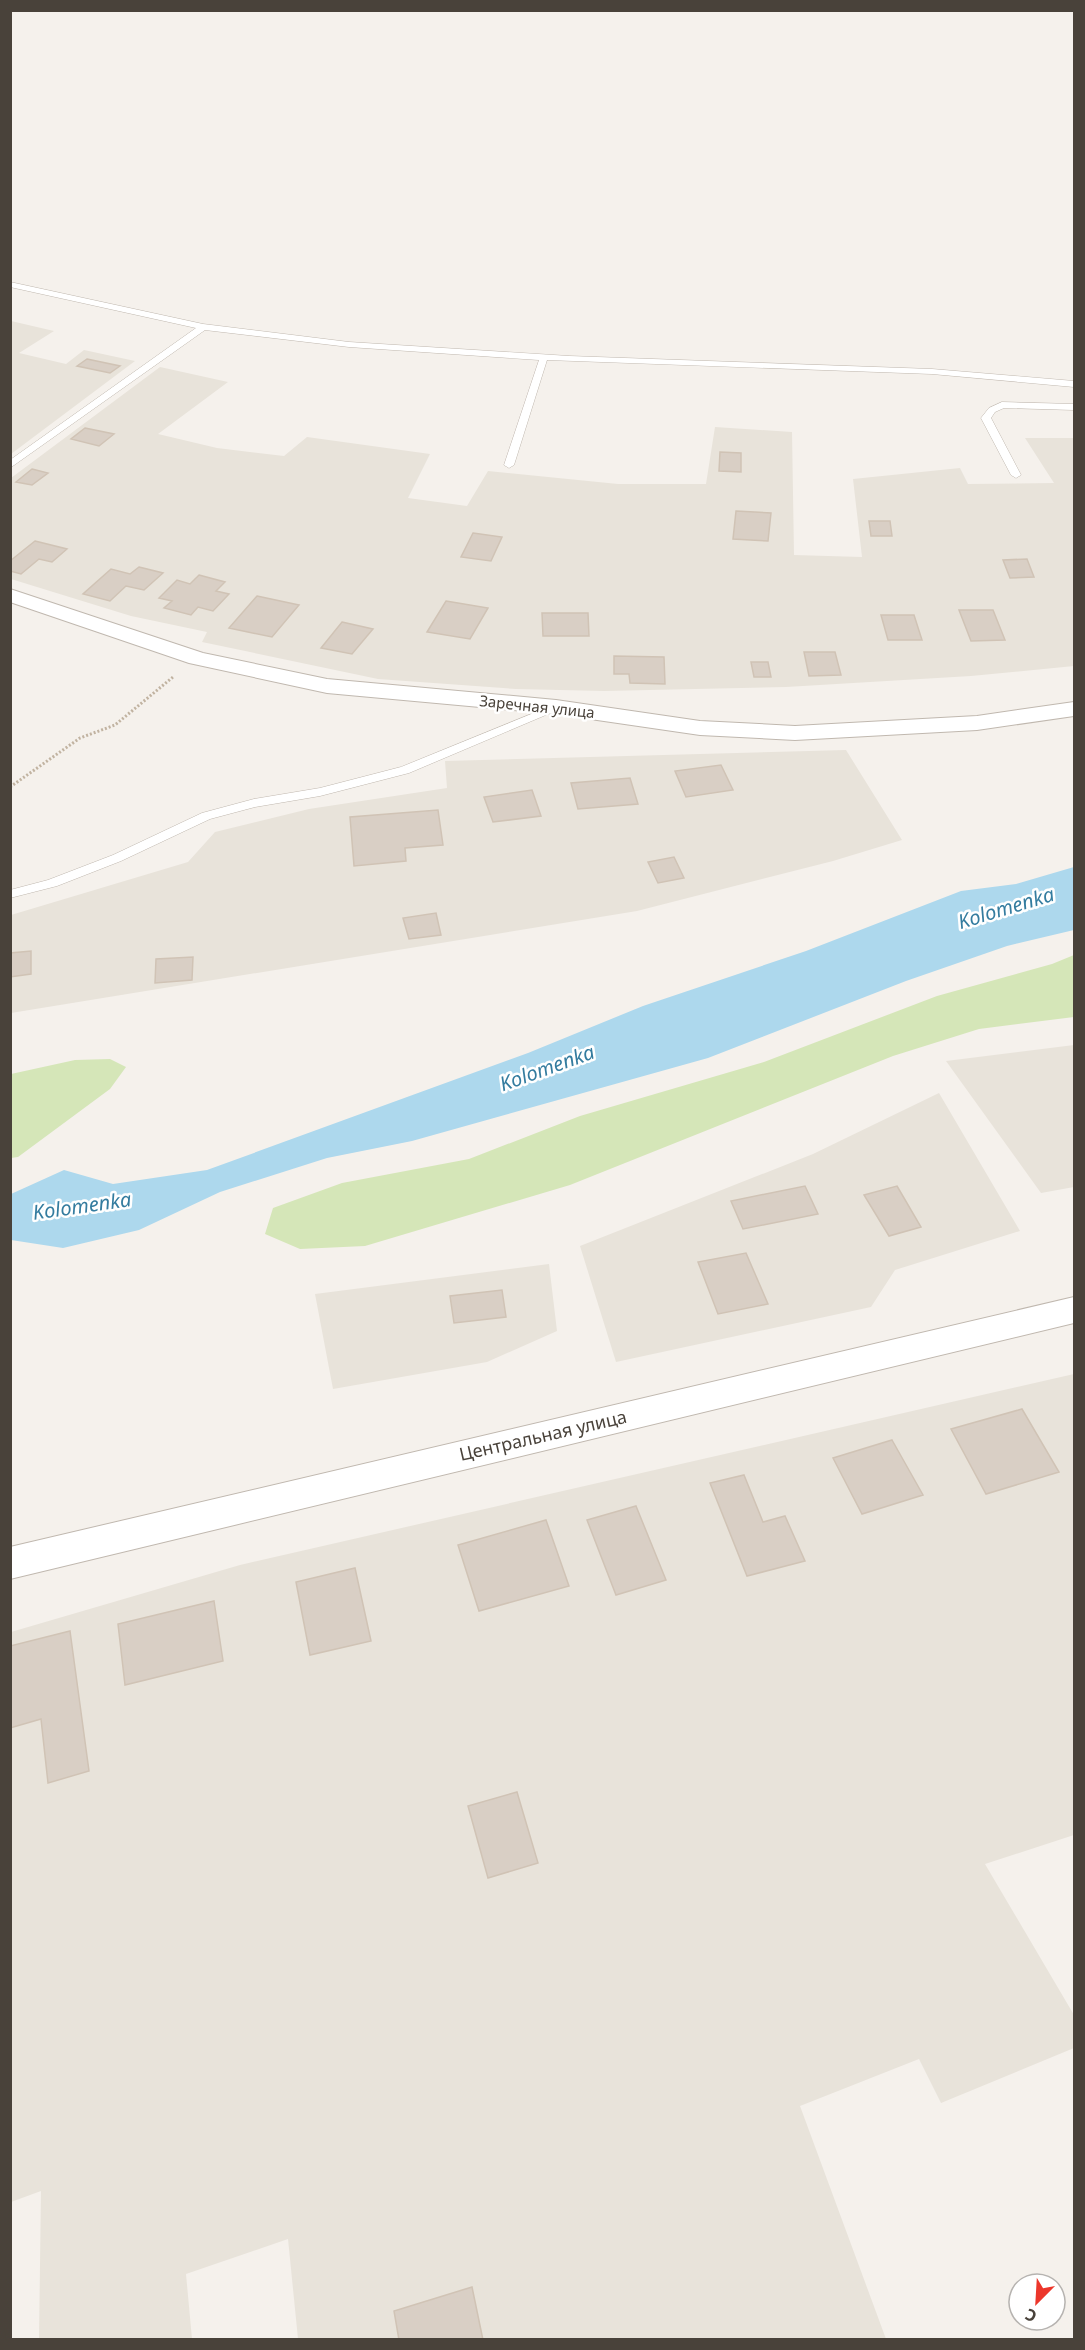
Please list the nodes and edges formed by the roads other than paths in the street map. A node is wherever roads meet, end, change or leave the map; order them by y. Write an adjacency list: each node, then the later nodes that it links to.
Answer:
1 (10, 284): 2 (lane)
2 (203, 327): 3 (lane); 8 (lane)
3 (544, 357): 4 (lane); 9 (lane)
4 (1040, 379): 5 (lane); 6 (lane)
5 (1074, 384)
6 (1074, 392)
7 (1074, 407): 10 (lane)
8 (10, 465)
9 (509, 465)
10 (1016, 475)
11 (10, 595): 12 (street, Заречная улица)
12 (556, 707): 13 (street, Заречная улица); 14 (lane)
13 (1074, 709)
14 (10, 894)
15 (1074, 1310): 16 (street, Центральная улица)
16 (10, 1563)

